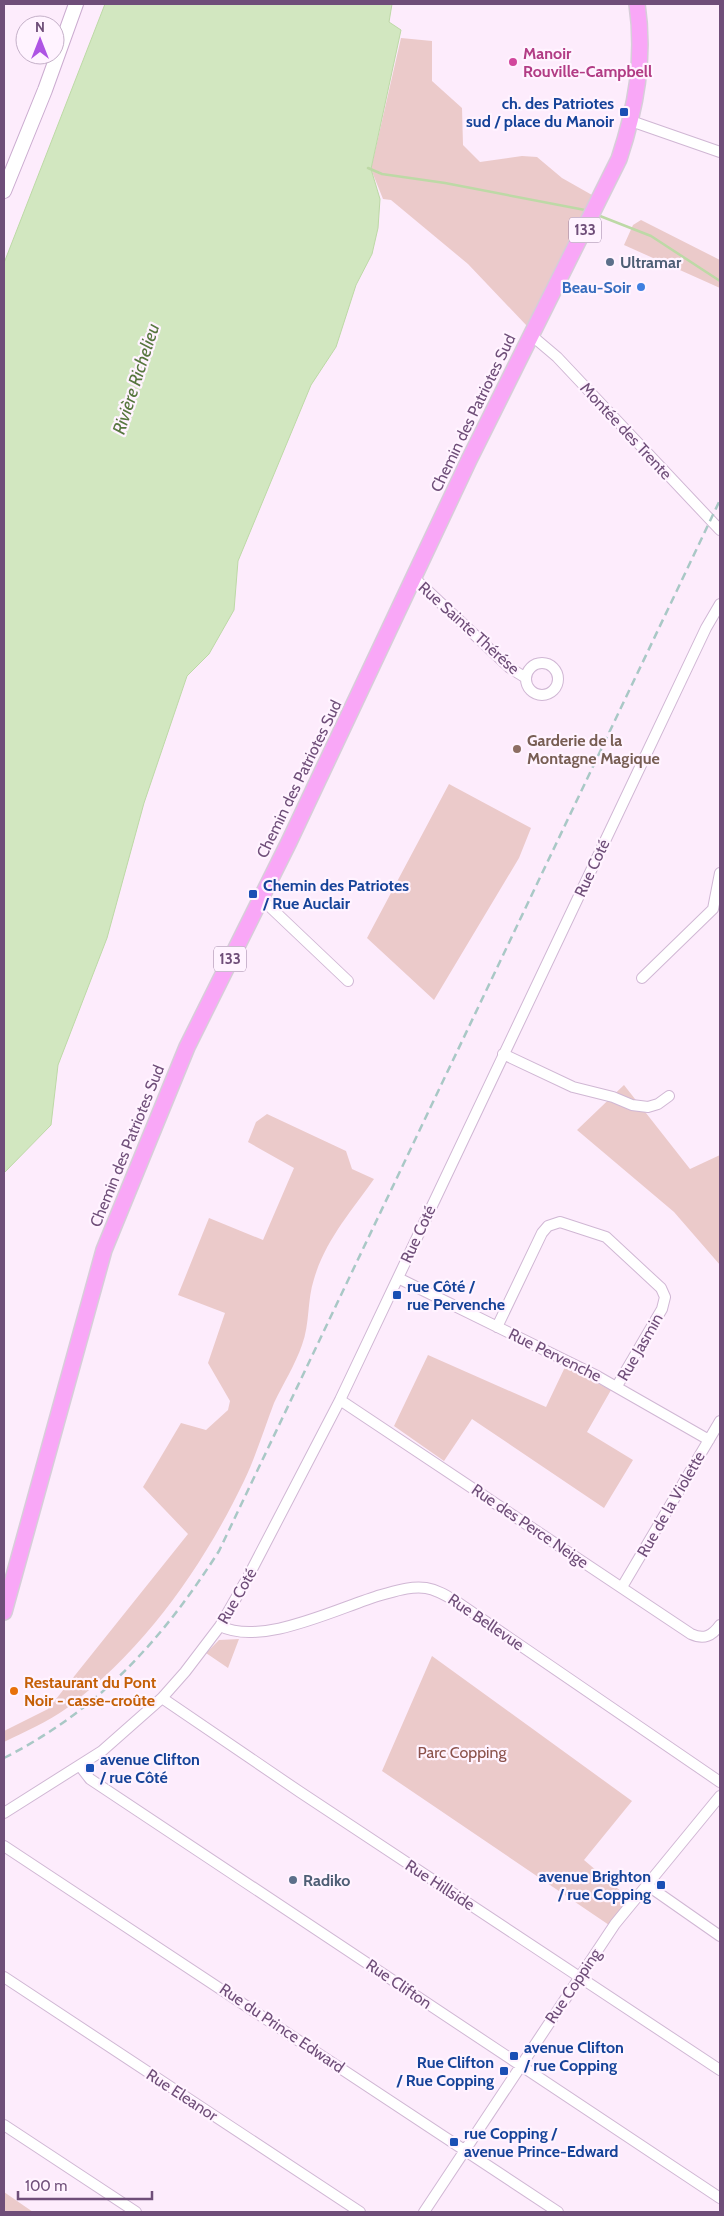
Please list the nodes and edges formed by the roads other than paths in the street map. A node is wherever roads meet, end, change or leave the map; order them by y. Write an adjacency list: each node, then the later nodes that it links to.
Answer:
1 (76, 4): 5 (main road)
2 (637, 4): 3 (main road, Chemin des Patriotes Sud / 133)
3 (631, 122): 4 (street); 6 (main road, Chemin des Patriotes Sud / 133)
4 (720, 152)
5 (4, 191)
6 (531, 335): 7 (street, Montée des Trente); 8 (main road, Chemin des Patriotes Sud / 133)
7 (720, 530)
8 (413, 577): 10 (street, Rue Sainte Thérése); 12 (main road, Chemin des Patriotes Sud / 133)
9 (720, 604): 15 (street, Rue Coté)
10 (526, 678)
11 (720, 873): 13 (street)
12 (260, 900): 14 (street); 24 (main road, Chemin des Patriotes Sud / 133)
13 (642, 978)
14 (348, 981)
15 (503, 1054): 16 (street); 17 (street, Rue Coté)
16 (669, 1096)
17 (398, 1278): 18 (street, Rue Pervenche); 20 (street, Rue Coté)
18 (496, 1326): 19 (street, Rue Pervenche); 19 (street, Rue Jasmin)
19 (617, 1386): 22 (street, Rue Pervenche)
20 (340, 1400): 23 (street, Rue des Perce Neige); 26 (street, Rue Coté)
21 (720, 1421): 22 (street, Rue de la Violette)
22 (708, 1440): 23 (street, Rue de la Violette)
23 (622, 1587): 25 (street, Rue des Perce Neige)
24 (4, 1612)
25 (720, 1625)
26 (220, 1626): 27 (street, Rue Coté); 29 (street, Rue Bellevue)
27 (162, 1698): 28 (street, Rue Coté); 35 (street, Rue Hillside)
28 (80, 1766): 31 (street, Rue Coté); 37 (street, Rue Clifton)
29 (720, 1782)
30 (720, 1796): 33 (street, Rue Copping)
31 (4, 1813)
32 (4, 1846): 40 (street, Rue du Prince Edward)
33 (647, 1885): 34 (street); 35 (street, Rue Copping)
34 (720, 1936)
35 (579, 1976): 37 (street, Rue Copping); 38 (street, Rue Hillside)
36 (4, 1977): 43 (street, Rue Eleanor)
37 (521, 2065): 40 (street, Rue Copping); 41 (street, Rue Clifton)
38 (720, 2070)
39 (4, 2125): 42 (street)
40 (465, 2150): 44 (street, Rue Copping); 45 (street, Rue du Prince Edward)
41 (720, 2198)
42 (136, 2212)
43 (360, 2212)
44 (424, 2212)
45 (558, 2212)

